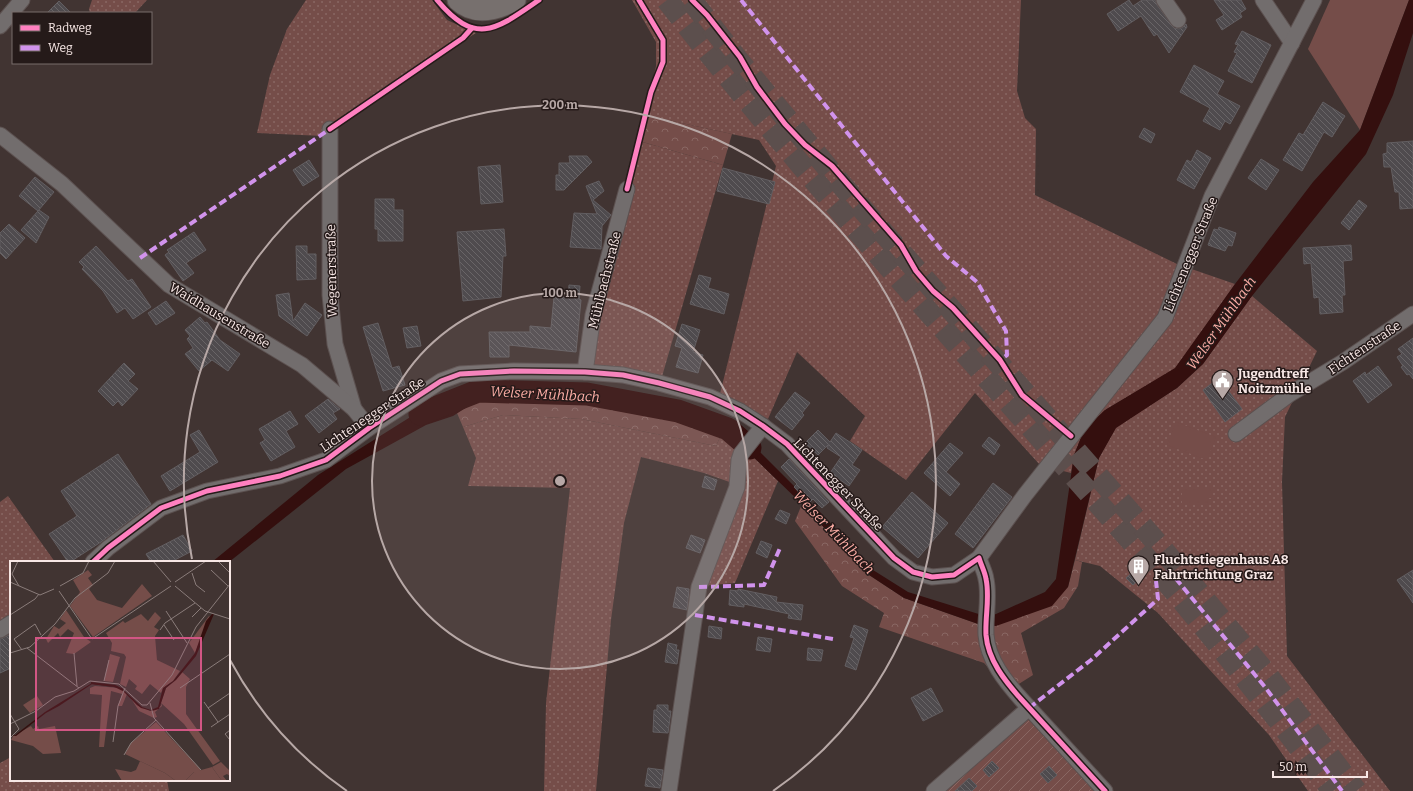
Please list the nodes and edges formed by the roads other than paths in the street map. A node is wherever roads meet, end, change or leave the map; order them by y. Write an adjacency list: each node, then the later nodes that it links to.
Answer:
1 (22, 0): 8 (street)
2 (458, 0): 3 (street)
3 (515, 0)
4 (1164, 0): 7 (street)
5 (1263, 0): 9 (street)
6 (1314, 0): 9 (street, Lichtenegger Straße)
7 (1178, 20)
8 (0, 26)
9 (1292, 43): 19 (street, Lichtenegger Straße)
10 (330, 129): 15 (street, Wegenerstraße)
11 (0, 135): 15 (street, Waidhausenstraße)
12 (627, 189): 14 (street, Mühlbachstraße)
13 (1413, 314): 18 (street, Fichtenstraße)
14 (585, 372): 16 (street, Lichtenegger Straße); 17 (street, Lichtenegger Straße)
15 (354, 410): 16 (street, Waidhausenstraße)
16 (369, 428): 20 (street, Lichtenegger Straße)
17 (759, 432): 19 (street, Lichtenegger Straße); 24 (street)
18 (1236, 434)
19 (979, 558): 23 (street)
20 (93, 561)
21 (10, 624): 22 (street)
22 (0, 630)
23 (1029, 708): 25 (street); 26 (street)
24 (669, 791)
25 (934, 791)
26 (1105, 791)

